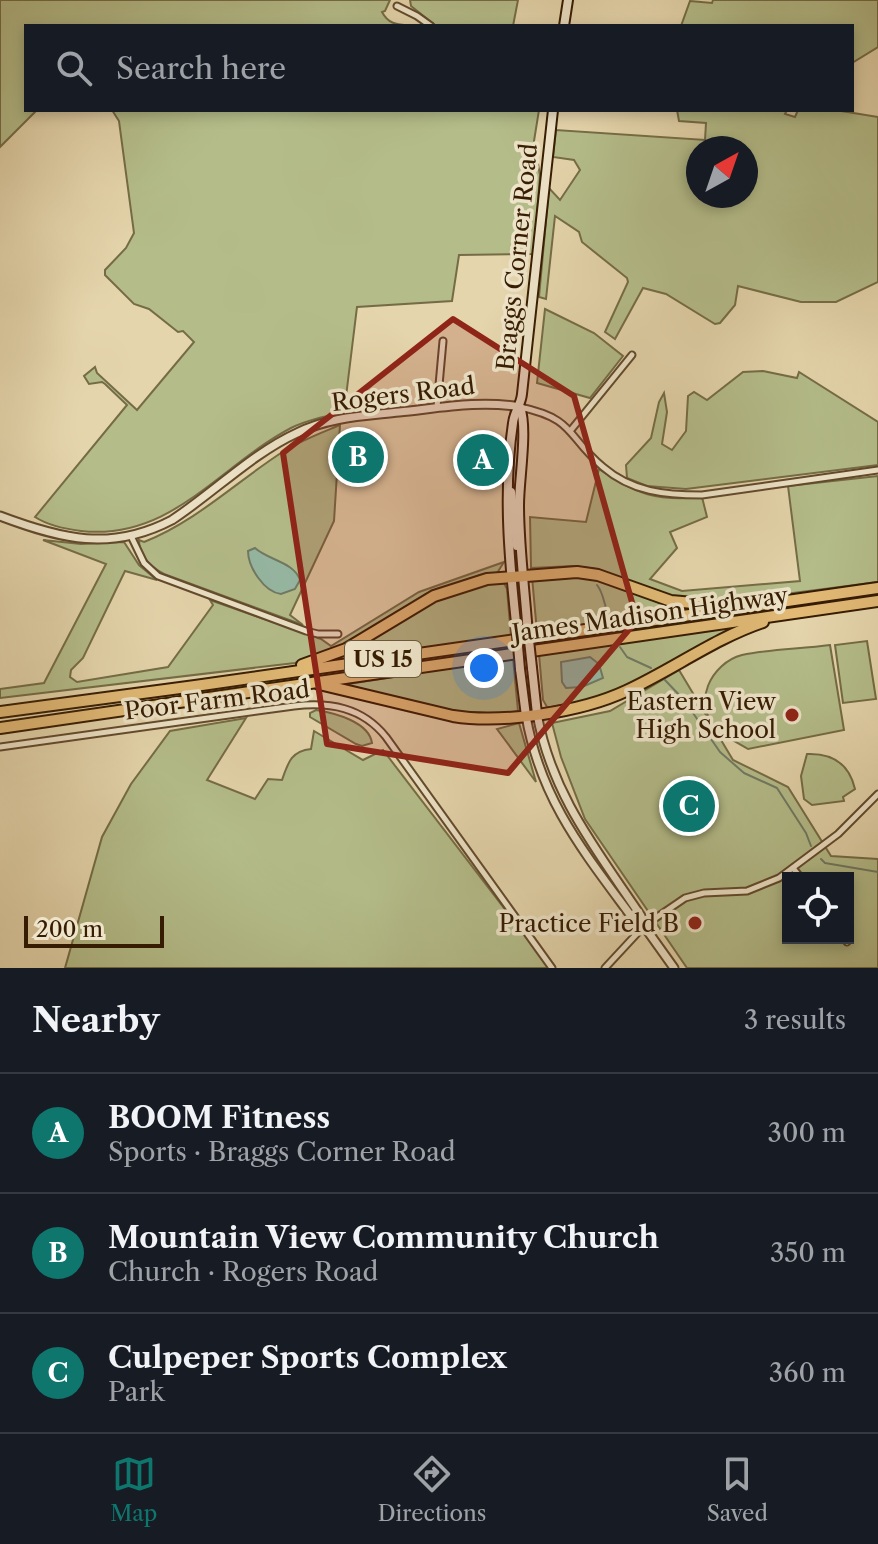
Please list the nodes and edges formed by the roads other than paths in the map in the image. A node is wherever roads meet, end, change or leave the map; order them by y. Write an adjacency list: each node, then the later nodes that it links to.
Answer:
1 (568, 0): 4 (main road)
2 (397, 6): 3 (street)
3 (428, 24)
4 (564, 24)
5 (553, 112): 8 (main road, Braggs Corner Road)
6 (443, 341): 9 (street)
7 (632, 355): 10 (street)
8 (520, 407): 9 (street, Rogers Road); 10 (street); 12 (main road, Braggs Corner Road); 15 (main road, Braggs Corner Road)
9 (437, 408): 14 (street, Rogers Road)
10 (571, 430): 11 (street)
11 (878, 470)
12 (507, 489): 15 (main road); 16 (main road, Braggs Corner Road)
13 (0, 516): 14 (street, Rogers Road)
14 (131, 536): 21 (street)
15 (522, 560): 16 (main road, Braggs Corner Road)
16 (517, 576): 19 (highway); 22 (highway); 25 (main road, Braggs Corner Road, bridge); 25 (main road, Braggs Corner Road, bridge)
17 (878, 588): 19 (highway, James Madison Highway / US 15)
18 (878, 601): 20 (highway, James Madison Highway / US 15)
19 (766, 603): 22 (highway, James Madison Highway / US 15)
20 (790, 614): 23 (highway, James Madison Highway / US 15); 25 (highway)
21 (338, 634)
22 (259, 677): 24 (highway, James Madison Highway / US 15)
23 (313, 683): 25 (highway); 26 (highway, James Madison Highway / US 15)
24 (0, 712)
25 (531, 715): 31 (street)
26 (0, 728)
27 (0, 747): 32 (street, Poor Farm Road)
28 (878, 794): 29 (street)
29 (793, 868): 30 (street); 31 (street)
30 (796, 872)
31 (644, 926): 33 (street); 34 (street)
32 (552, 968)
33 (605, 968)
34 (674, 968)

